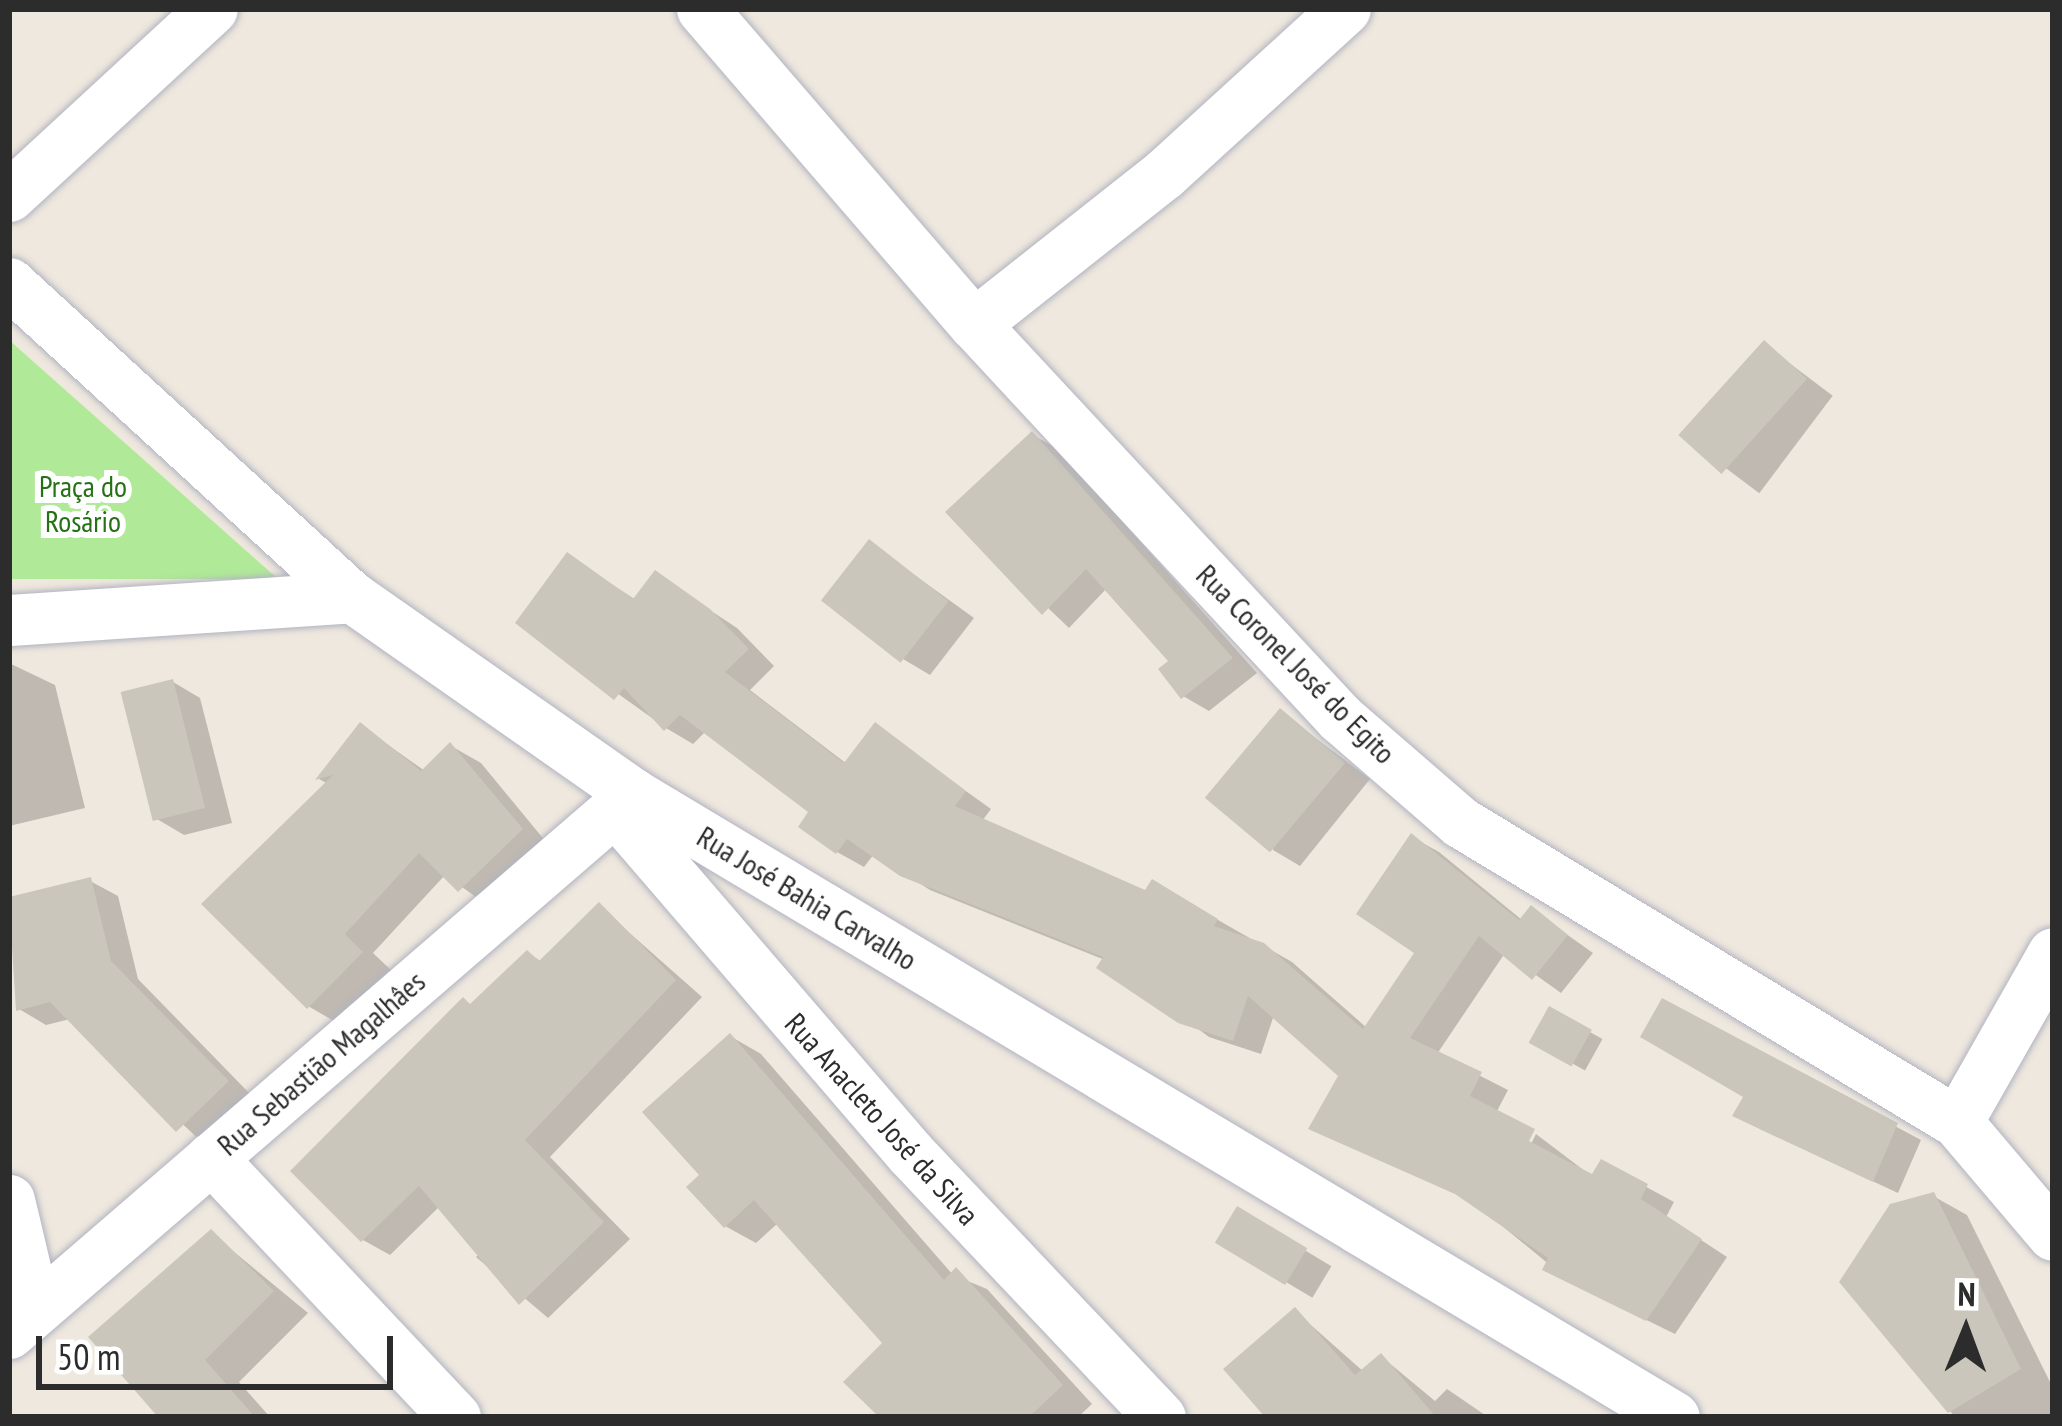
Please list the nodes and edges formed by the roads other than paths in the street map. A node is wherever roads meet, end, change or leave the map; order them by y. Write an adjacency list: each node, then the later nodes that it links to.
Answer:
1 (212, 9): 4 (street)
2 (702, 9): 6 (street, Rua Coronel José do Egito)
3 (1345, 9): 6 (street)
4 (9, 196)
5 (9, 283): 7 (street, Rua José Bahia Carvalho)
6 (974, 324): 11 (street, Rua Coronel José do Egito)
7 (352, 597): 8 (street); 9 (street, Rua José Bahia Carvalho)
8 (9, 620)
9 (624, 802): 12 (street, Rua Sebastião Magalhâes); 17 (street, Rua Anacleto José da Silva); 18 (street, Rua José Bahia Carvalho)
10 (2053, 953): 11 (street)
11 (1957, 1122): 14 (street, Rua Coronel José do Egito)
12 (211, 1158): 15 (street, Rua Sebastião Magalhâes); 16 (street)
13 (9, 1200): 15 (street)
14 (2053, 1235)
15 (22, 1322)
16 (455, 1417)
17 (1160, 1417)
18 (1675, 1417)

